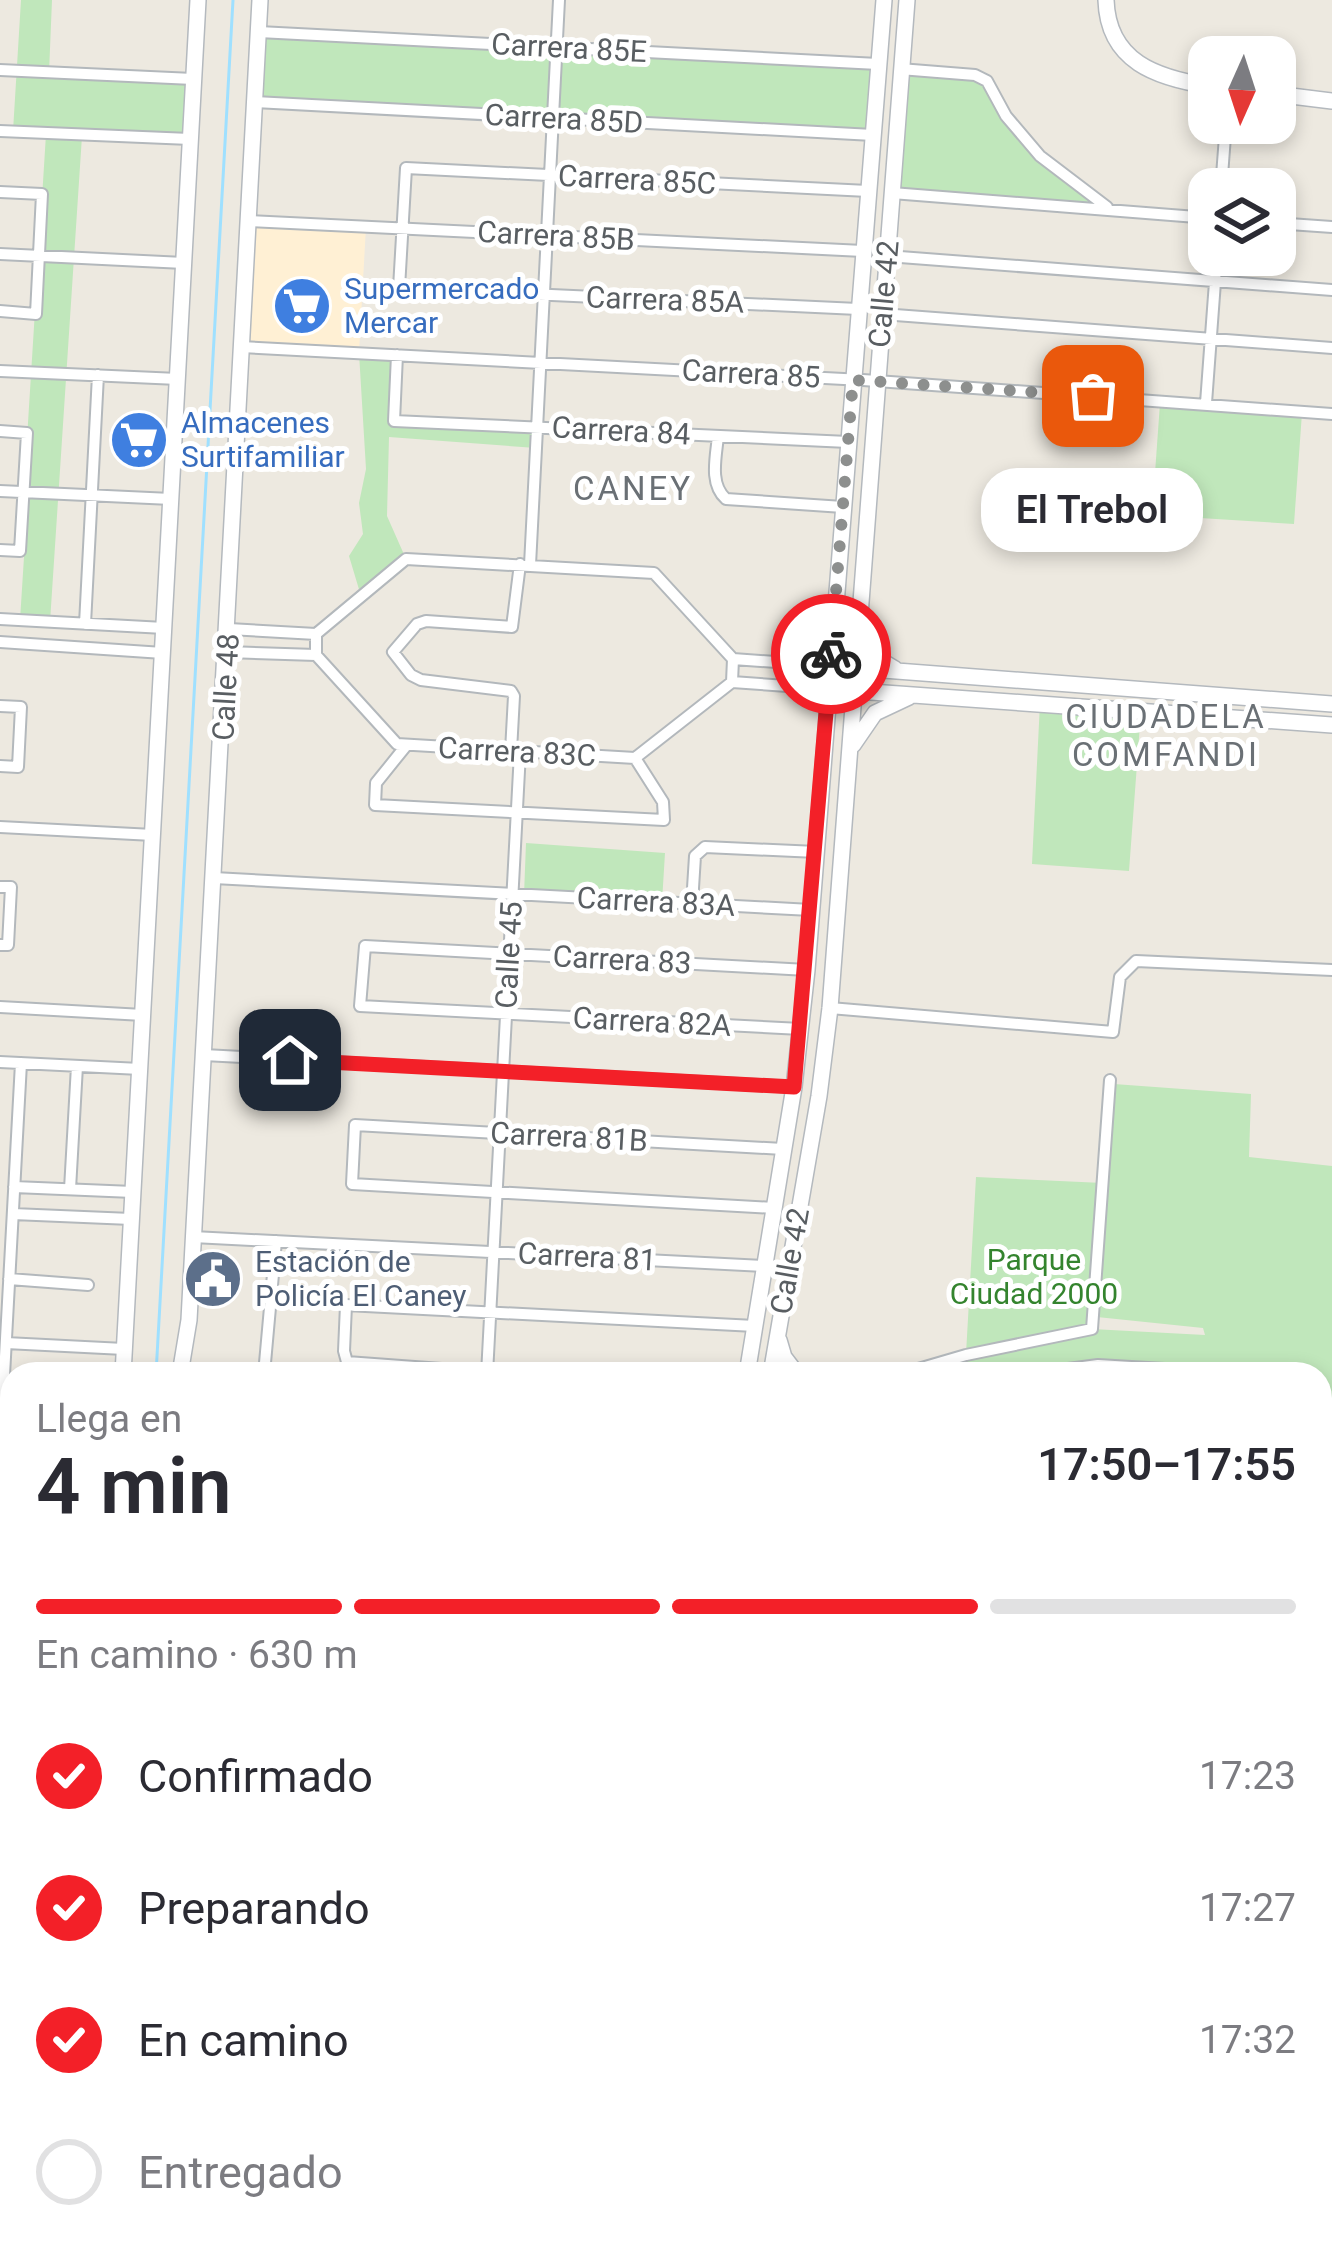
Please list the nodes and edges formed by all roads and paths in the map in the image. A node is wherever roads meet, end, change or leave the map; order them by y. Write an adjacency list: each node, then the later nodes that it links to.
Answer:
1 (198, 0): 12 (street)
2 (260, 0): 7 (street, Calle 48)
3 (559, 0): 8 (street)
4 (884, 0): 9 (street, Calle 42)
5 (907, 0): 10 (street, Calle 42)
6 (1106, 0): 13 (street)
7 (259, 32): 8 (street, Carrera 85E); 16 (street, Calle 48)
8 (557, 46): 9 (street, Carrera 85E); 17 (street)
9 (878, 64): 19 (street, Calle 42)
10 (900, 69): 24 (street, Calle 42); 25 (street)
11 (0, 70): 12 (street)
12 (193, 79): 20 (street)
13 (1188, 82)
14 (1296, 97): 15 (street)
15 (1332, 101)
16 (255, 102): 17 (street, Carrera 85D); 27 (street, Calle 48)
17 (553, 118): 19 (street, Carrera 85D); 21 (street)
18 (0, 131): 20 (street)
19 (873, 135): 23 (street, Calle 42)
20 (190, 139): 36 (street)
21 (550, 175): 23 (street, Carrera 85C); 30 (street, Carrera 85C); 31 (street)
22 (0, 191): 34 (street)
23 (868, 191): 32 (street, Calle 42)
24 (892, 193): 25 (street); 35 (street, Calle 42)
25 (1110, 208): 26 (street)
26 (1188, 216)
27 (248, 221): 30 (street, Carrera 85B); 45 (street, Calle 48)
28 (1296, 224): 29 (street)
29 (1332, 227)
30 (403, 228): 31 (street, Carrera 85B); 40 (street, Carrera 85A)
31 (547, 236): 32 (street, Carrera 85B); 40 (street)
32 (863, 251): 41 (street, Calle 42)
33 (0, 254): 34 (street)
34 (39, 256): 36 (street); 42 (street)
35 (887, 256): 38 (street); 43 (street, Calle 42)
36 (184, 263): 51 (street)
37 (1215, 276): 38 (street)
38 (1215, 280): 39 (street); 44 (street)
39 (1332, 290)
40 (544, 295): 41 (street, Carrera 85A); 48 (street)
41 (859, 309): 52 (street, Calle 42)
42 (0, 311)
43 (882, 314): 44 (street); 53 (street, Calle 42)
44 (1210, 340): 46 (street); 54 (street)
45 (241, 347): 47 (street, Carrera 85); 70 (street, Calle 48)
46 (1332, 348)
47 (397, 355): 48 (street, Carrera 85); 56 (street, Carrera 84)
48 (540, 363): 52 (street, Carrera 85); 56 (street)
49 (0, 370): 50 (street)
50 (98, 376): 51 (street); 62 (street)
51 (178, 379): 63 (street)
52 (853, 380): 53 (street, Carrera 85); 59 (street, Calle 42)
53 (877, 382): 54 (street, Carrera 85); 71 (street, Calle 42)
54 (1206, 403): 55 (street, Carrera 85)
55 (1332, 414)
56 (537, 428): 58 (street, Carrera 84); 66 (street)
57 (0, 431): 61 (street)
58 (718, 436): 59 (street, Carrera 84); 64 (street)
59 (848, 442): 64 (street, Calle 42)
60 (0, 491): 61 (street)
61 (24, 493): 62 (street); 65 (street)
62 (92, 496): 63 (street); 68 (street)
63 (171, 499): 69 (street)
64 (843, 507): 78 (street, Calle 42)
65 (0, 550)
66 (525, 564): 72 (street); 77 (street); 93 (street, Calle 45)
67 (0, 619): 68 (street)
68 (85, 624): 69 (street)
69 (164, 628): 74 (street)
70 (229, 629): 72 (street); 75 (street, Calle 48)
71 (859, 630): 79 (street, Calle 42); 80 (street)
72 (316, 634): 76 (street)
73 (0, 642): 74 (street)
74 (163, 652): 99 (street)
75 (228, 652): 76 (street); 101 (street, Calle 48)
76 (316, 656): 92 (street, Carrera 83C)
77 (733, 659): 78 (street); 81 (street)
78 (831, 666): 79 (street); 83 (street, Calle 42)
79 (856, 668): 80 (street); 84 (street, Calle 42)
80 (903, 671): 82 (street)
81 (732, 682): 83 (street); 94 (street, Carrera 83C)
82 (1108, 687): 85 (street); 89 (street)
83 (829, 688): 84 (street); 100 (street, Calle 42)
84 (854, 690): 86 (street); 95 (street, Calle 42)
85 (1161, 691): 87 (street); 90 (street)
86 (926, 695): 89 (street); 95 (street)
87 (1332, 704)
88 (0, 706): 96 (street)
89 (1107, 708): 90 (street)
90 (1158, 712): 91 (street)
91 (1332, 725)
92 (405, 746): 93 (street, Carrera 83C); 97 (street)
93 (515, 752): 94 (street, Carrera 83C); 97 (street, Calle 45)
94 (635, 758): 97 (street)
95 (849, 760): 112 (street, Calle 42)
96 (0, 766)
97 (517, 813): 103 (street, Calle 45)
98 (0, 827): 99 (street)
99 (152, 835): 114 (street)
100 (817, 852): 104 (street); 105 (street, Calle 42)
101 (214, 878): 103 (street, Carrera 83A); 116 (street, Calle 48)
102 (5, 887): 106 (street)
103 (513, 894): 104 (street, Carrera 83A); 107 (street, Calle 45)
104 (692, 904): 105 (street, Carrera 83A)
105 (811, 910): 108 (street, Calle 42)
106 (4, 945)
107 (509, 954): 108 (street, Carrera 83); 110 (street, Carrera 83); 113 (street, Calle 45)
108 (807, 970): 115 (street, Calle 42)
109 (1332, 970): 112 (street)
110 (360, 1006): 113 (street, Carrera 82A)
111 (0, 1007): 114 (street)
112 (830, 1008): 146 (street, Calle 42)
113 (506, 1014): 115 (street, Carrera 82A); 121 (street, Calle 45)
114 (143, 1015): 120 (street)
115 (801, 1030): 123 (street, Calle 42)
116 (204, 1055): 121 (street); 138 (street, Calle 48)
117 (0, 1062): 118 (street)
118 (21, 1063): 119 (street); 125 (street)
119 (77, 1066): 120 (street); 131 (street)
120 (140, 1069): 132 (street)
121 (503, 1071): 123 (street); 126 (street, Calle 45)
122 (1110, 1080): 157 (street)
123 (794, 1087): 127 (street, Calle 42)
124 (0, 1115): 125 (street)
125 (18, 1116): 129 (street)
126 (500, 1133): 127 (street, Carrera 81B); 133 (street, Calle 45); 133 (street, Carrera 81B)
127 (784, 1149): 134 (street, Calle 42)
128 (0, 1171): 129 (street)
129 (15, 1172): 130 (street)
130 (14, 1187): 131 (street); 135 (street)
131 (70, 1190): 132 (street)
132 (133, 1192): 136 (street)
133 (497, 1192): 134 (street); 140 (street, Calle 45)
134 (774, 1208): 141 (street, Calle 42)
135 (13, 1214): 136 (street); 137 (street)
136 (131, 1219): 148 (street)
137 (6, 1231): 143 (street)
138 (194, 1237): 139 (street, Carrera 81); 150 (street, Calle 48)
139 (277, 1241): 140 (street, Carrera 81); 151 (street)
140 (494, 1252): 141 (street, Carrera 81); 144 (street, Calle 45)
141 (765, 1266): 145 (street, Calle 42)
142 (88, 1285): 143 (street)
143 (6, 1286): 147 (street)
144 (491, 1313): 145 (street); 152 (street); 153 (street, Calle 45)
145 (755, 1326): 154 (street, Calle 42)
146 (777, 1335): 155 (street, Calle 42); 156 (street)
147 (4, 1346): 148 (street)
148 (124, 1349): 149 (street)
149 (123, 1362)
150 (182, 1362)
151 (265, 1362)
152 (347, 1362)
153 (488, 1362)
154 (749, 1362)
155 (773, 1362)
156 (788, 1362)
157 (940, 1362)

